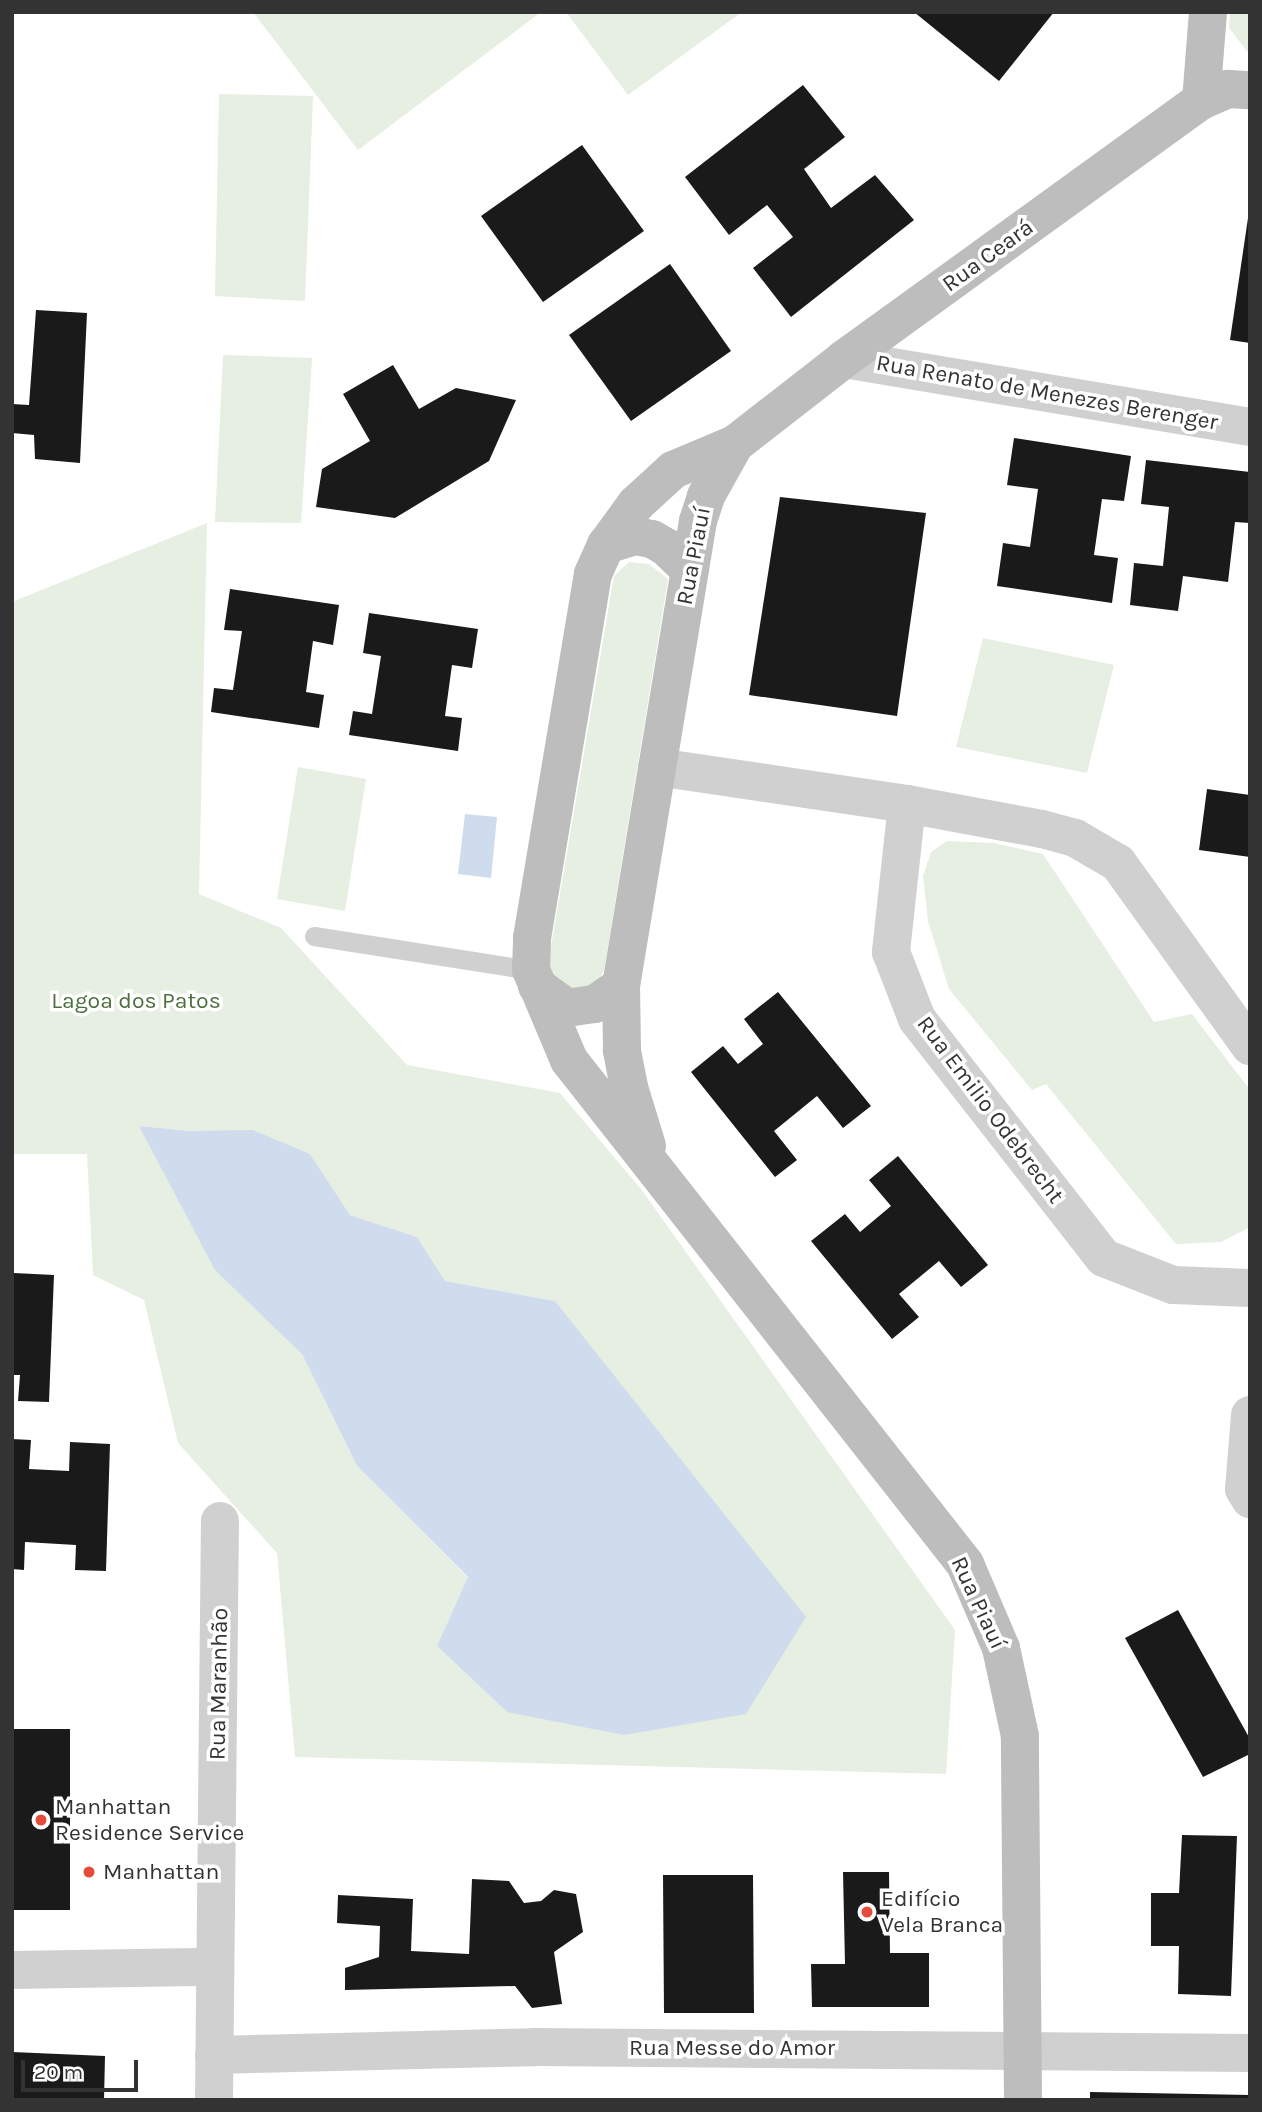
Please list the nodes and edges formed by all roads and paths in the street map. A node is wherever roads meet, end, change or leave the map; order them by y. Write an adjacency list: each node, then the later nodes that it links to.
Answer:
1 (1208, 12): 3 (street)
2 (1250, 90): 3 (street, Rua Ceará)
3 (1201, 101): 4 (street, Rua Ceará)
4 (845, 359): 5 (street, Rua Renato de Menezes Berenger); 6 (street, Rua Ceará)
5 (1250, 428)
6 (736, 444): 7 (street, Rua Piauí); 8 (street, Rua Piauí)
7 (606, 545): 8 (street); 12 (street, Rua Piauí)
8 (691, 570): 9 (street, Rua Piauí)
9 (657, 768): 10 (street); 13 (street, Rua Piauí)
10 (907, 804): 14 (street); 16 (street, Rua Emilio Odebrecht)
11 (314, 936): 12 (lane)
12 (534, 978): 13 (street); 15 (street, Rua Piauí)
13 (621, 986): 15 (street, Rua Piauí)
14 (1250, 1046)
15 (653, 1165): 22 (street, Rua Piauí)
16 (1250, 1288)
17 (1250, 1415): 18 (street)
18 (1250, 1499)
19 (220, 1521): 20 (street, Rua Maranhão)
20 (213, 1967): 21 (street); 24 (street, Rua Maranhão)
21 (12, 1970)
22 (1024, 2051): 23 (street, Rua Messe do Amor); 24 (street, Rua Messe do Amor); 26 (street, Rua Piauí)
23 (1250, 2053)
24 (214, 2055): 25 (street, Rua Maranhão)
25 (214, 2100)
26 (1023, 2100)

